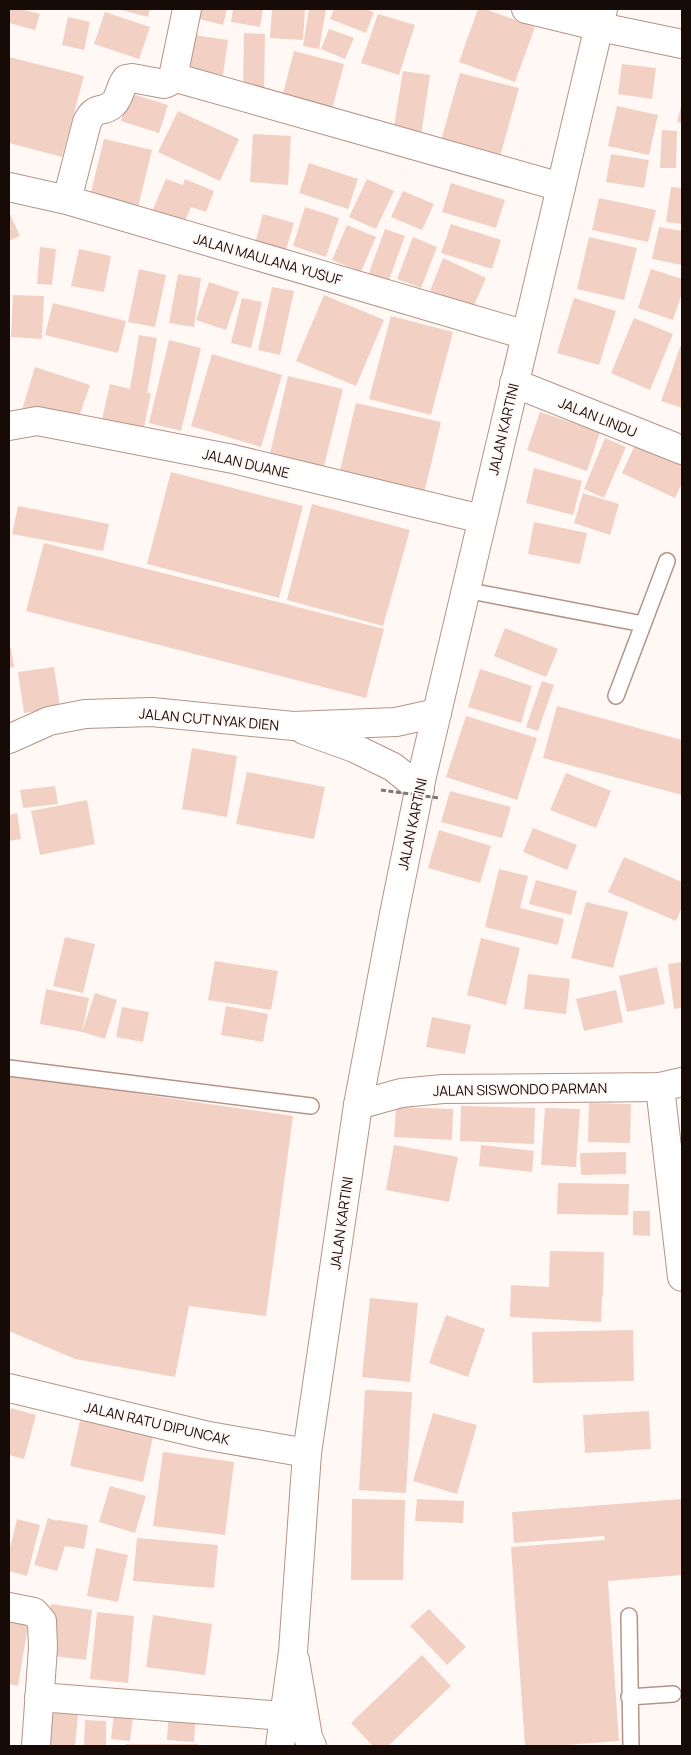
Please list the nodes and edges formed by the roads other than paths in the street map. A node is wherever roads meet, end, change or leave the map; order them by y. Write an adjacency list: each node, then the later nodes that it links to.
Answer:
1 (187, 9): 5 (main road)
2 (526, 9): 3 (main road)
3 (601, 18): 4 (main road); 7 (main road, JALAN KARTINI)
4 (682, 44)
5 (173, 77): 7 (main road); 8 (main road)
6 (9, 187): 8 (main road, JALAN MAULANA YUSUF)
7 (561, 187): 9 (main road, JALAN KARTINI)
8 (67, 200): 9 (main road, JALAN MAULANA YUSUF)
9 (526, 335): 10 (main road, JALAN KARTINI)
10 (514, 384): 12 (main road, JALAN LINDU); 13 (main road, JALAN KARTINI)
11 (9, 426): 13 (main road, JALAN DUANE)
12 (682, 450)
13 (482, 519): 15 (main road, JALAN KARTINI)
14 (667, 561): 16 (lane)
15 (466, 590): 16 (lane); 18 (main road, JALAN KARTINI)
16 (643, 624): 17 (lane)
17 (616, 696)
18 (436, 714): 19 (main road, JALAN CUT NYAK DIEN); 21 (main road, JALAN KARTINI)
19 (293, 726): 20 (main road, JALAN CUT NYAK DIEN); 21 (main road, JALAN CUT NYAK DIEN)
20 (9, 739)
21 (429, 793): 24 (main road, JALAN KARTINI)
22 (9, 1068): 25 (lane)
23 (671, 1084): 24 (main road, JALAN SISWONDO PARMAN); 26 (main road)
24 (358, 1105): 28 (main road, JALAN KARTINI)
25 (311, 1106)
26 (682, 1278)
27 (9, 1388): 28 (main road, JALAN RATU DIPUNCAK)
28 (307, 1453): 31 (main road, JALAN KARTINI)
29 (9, 1607): 33 (main road)
30 (629, 1616): 34 (lane)
31 (293, 1652): 35 (main road); 38 (main road)
32 (673, 1694): 34 (lane)
33 (39, 1697): 35 (main road); 36 (main road)
34 (629, 1697): 39 (lane)
35 (284, 1716): 37 (main road)
36 (36, 1746)
37 (280, 1746)
38 (312, 1746)
39 (630, 1746)

